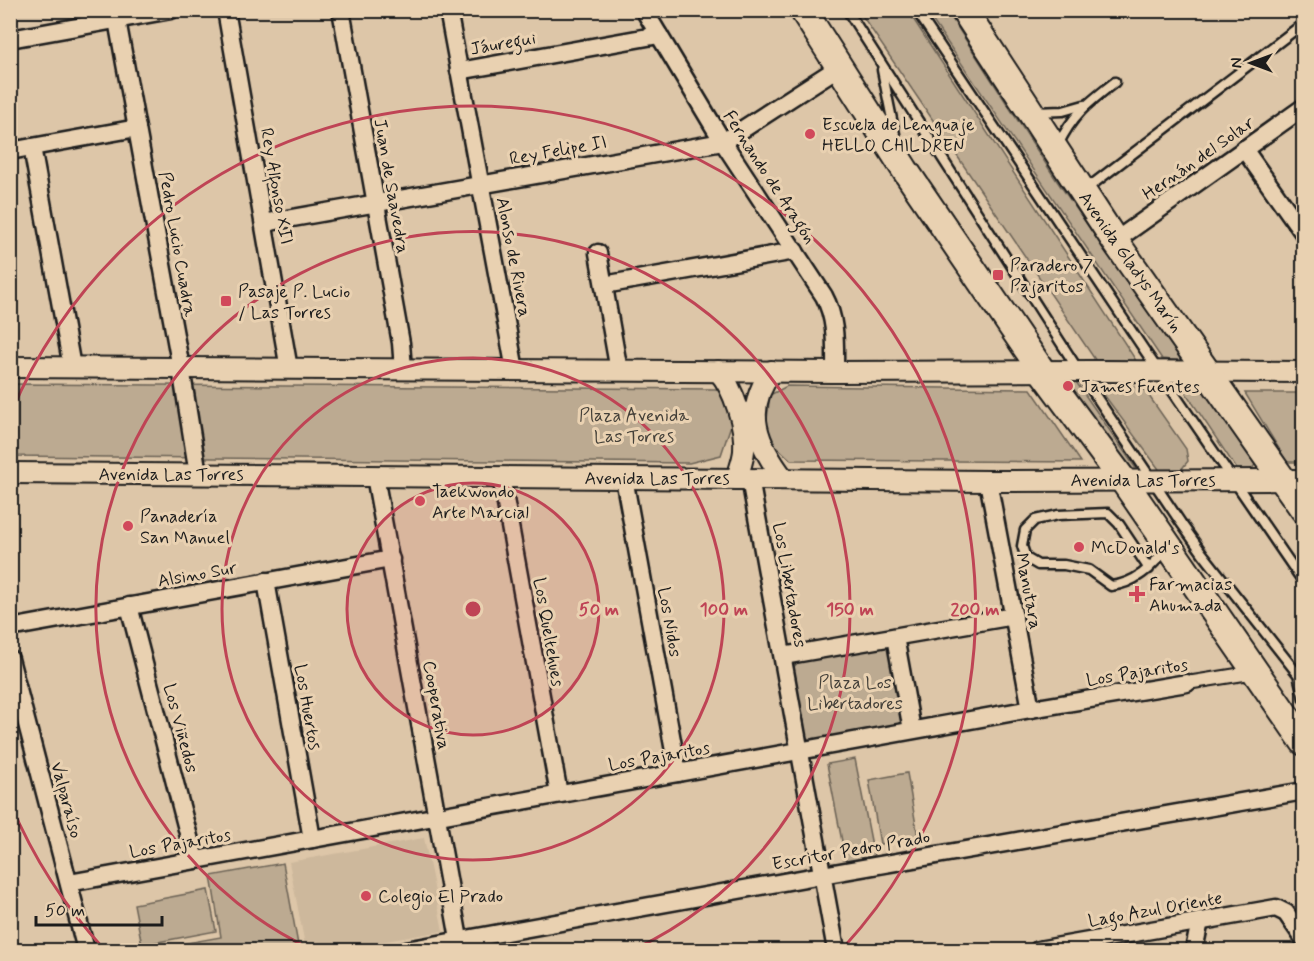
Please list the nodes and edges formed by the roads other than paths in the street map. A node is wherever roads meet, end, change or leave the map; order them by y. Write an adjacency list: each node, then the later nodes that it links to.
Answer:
1 (171, 10): 10 (street)
2 (226, 10): 31 (street, Rey Alfonso XII)
3 (341, 10): 30 (street, Juan de Saavedra)
4 (448, 10): 16 (street, Alonso de Rivera)
5 (644, 10): 12 (street, Fernando de Aragón)
6 (803, 10): 15 (main road)
7 (847, 10): 14 (lane)
8 (916, 10): 46 (lane)
9 (964, 10): 20 (main road, Avenida Gladys Marín)
10 (117, 20): 13 (street); 21 (street, Pedro Lucio Cuadra)
11 (1304, 24): 29 (lane)
12 (659, 35): 16 (street, Jáuregui); 22 (street, Fernando de Aragón)
13 (10, 39)
14 (881, 63): 27 (lane); 45 (lane)
15 (839, 67): 22 (street, Rey Felipe II); 27 (main road)
16 (459, 70): 28 (street, Alonso de Rivera)
17 (1115, 82): 18 (lane)
18 (1084, 105): 20 (lane); 26 (lane)
19 (1304, 107): 24 (street, Hernán del Solar)
20 (1031, 112): 26 (main road, Avenida Gladys Marín)
21 (137, 128): 23 (street); 39 (street, Pedro Lucio Cuadra)
22 (723, 142): 28 (street, Rey Felipe II); 34 (street, Fernando de Aragón)
23 (32, 147): 25 (street); 38 (street)
24 (1244, 149): 32 (street); 33 (street, Hernán del Solar)
25 (10, 151)
26 (1055, 151): 29 (main road, Avenida Gladys Marín)
27 (905, 170): 44 (main road)
28 (480, 183): 30 (street, Rey Felipe II); 42 (street, Alonso de Rivera)
29 (1082, 192): 33 (main road, Avenida Gladys Marín)
30 (375, 203): 31 (street, Rey Felipe II); 41 (street, Juan de Saavedra)
31 (264, 223): 40 (street, Rey Alfonso XII)
32 (1304, 234)
33 (1115, 241): 47 (main road, Avenida Gladys Marín)
34 (795, 251): 36 (street); 50 (street, Fernando de Aragón)
35 (598, 253): 36 (street)
36 (604, 285): 43 (street)
37 (10, 367): 38 (street)
38 (72, 367): 39 (street)
39 (181, 368): 40 (street); 53 (street, Pedro Lucio Cuadra)
40 (289, 369): 41 (street)
41 (403, 369): 42 (street)
42 (515, 370): 43 (street)
43 (619, 370): 48 (street)
44 (1042, 371): 45 (street); 50 (street); 60 (main road)
45 (1079, 371): 46 (street); 63 (lane)
46 (1158, 371): 47 (street); 59 (lane)
47 (1207, 371): 51 (street); 61 (main road, Avenida Gladys Marín)
48 (718, 372): 49 (street); 57 (street)
49 (772, 372): 50 (street); 58 (street)
50 (835, 372)
51 (1304, 372)
52 (10, 473): 53 (street, Avenida Las Torres)
53 (198, 474): 54 (street, Avenida Las Torres)
54 (375, 476): 55 (street, Avenida Las Torres); 66 (street, Cooperativa)
55 (501, 477): 56 (street, Avenida Las Torres); 86 (street, Los Queltehues)
56 (624, 478): 57 (street, Avenida Las Torres); 84 (street, Los Nidos)
57 (744, 479): 58 (street, Avenida Las Torres); 74 (street, Los Libertadores)
58 (784, 479): 62 (street, Avenida Las Torres)
59 (1232, 479): 61 (street, Avenida Las Torres); 63 (street, Avenida Las Torres); 69 (lane)
60 (1123, 480): 62 (street, Avenida Las Torres); 63 (street, Avenida Las Torres); 65 (main road)
61 (1293, 480): 64 (main road, Avenida Gladys Marín)
62 (988, 481): 71 (street, Manutara)
63 (1152, 481): 77 (lane)
64 (1304, 510)
65 (1169, 547): 67 (lane); 76 (main road)
66 (391, 558): 68 (street, Alsino Sur); 87 (street, Cooperativa)
67 (1149, 569): 67 (lane)
68 (266, 581): 70 (street, Alsino Sur); 88 (street, Los Huertos)
69 (1304, 583)
70 (129, 606): 72 (street, Alsino Sur); 89 (street, Los Viñedos)
71 (1014, 616): 73 (street); 80 (street, Manutara)
72 (10, 628)
73 (895, 637): 74 (street); 81 (street)
74 (783, 656): 83 (street, Los Libertadores)
75 (10, 659): 91 (street, Valparaíso)
76 (1256, 672): 78 (street, Los Pajaritos); 82 (main road)
77 (1301, 679): 79 (lane)
78 (1187, 683): 80 (street, Los Pajaritos)
79 (1304, 699)
80 (1031, 709): 81 (street, Los Pajaritos)
81 (912, 730): 83 (street, Los Pajaritos)
82 (1304, 742)
83 (800, 751): 84 (street, Los Pajaritos); 90 (street, Los Libertadores)
84 (678, 773): 86 (street, Los Pajaritos)
85 (1304, 791): 90 (street, Escritor Pedro Prado)
86 (559, 794): 87 (street, Los Pajaritos)
87 (437, 816): 88 (street, Los Pajaritos); 94 (street, Cooperativa)
88 (312, 839): 89 (street, Los Pajaritos)
89 (195, 860): 91 (street, Los Pajaritos)
90 (822, 875): 94 (street, Escritor Pedro Prado); 99 (street, Los Libertadores)
91 (69, 883): 97 (street, Valparaíso)
92 (1200, 921): 93 (street, Lago Azul Oriente); 95 (street, Lago Azul Oriente); 96 (street)
93 (1304, 939)
94 (460, 946): 98 (street, Escritor Pedro Prado)
95 (1082, 946): 100 (street, Lago Azul Oriente)
96 (1196, 950)
97 (86, 951)
98 (406, 951)
99 (836, 951)
100 (1038, 951)

